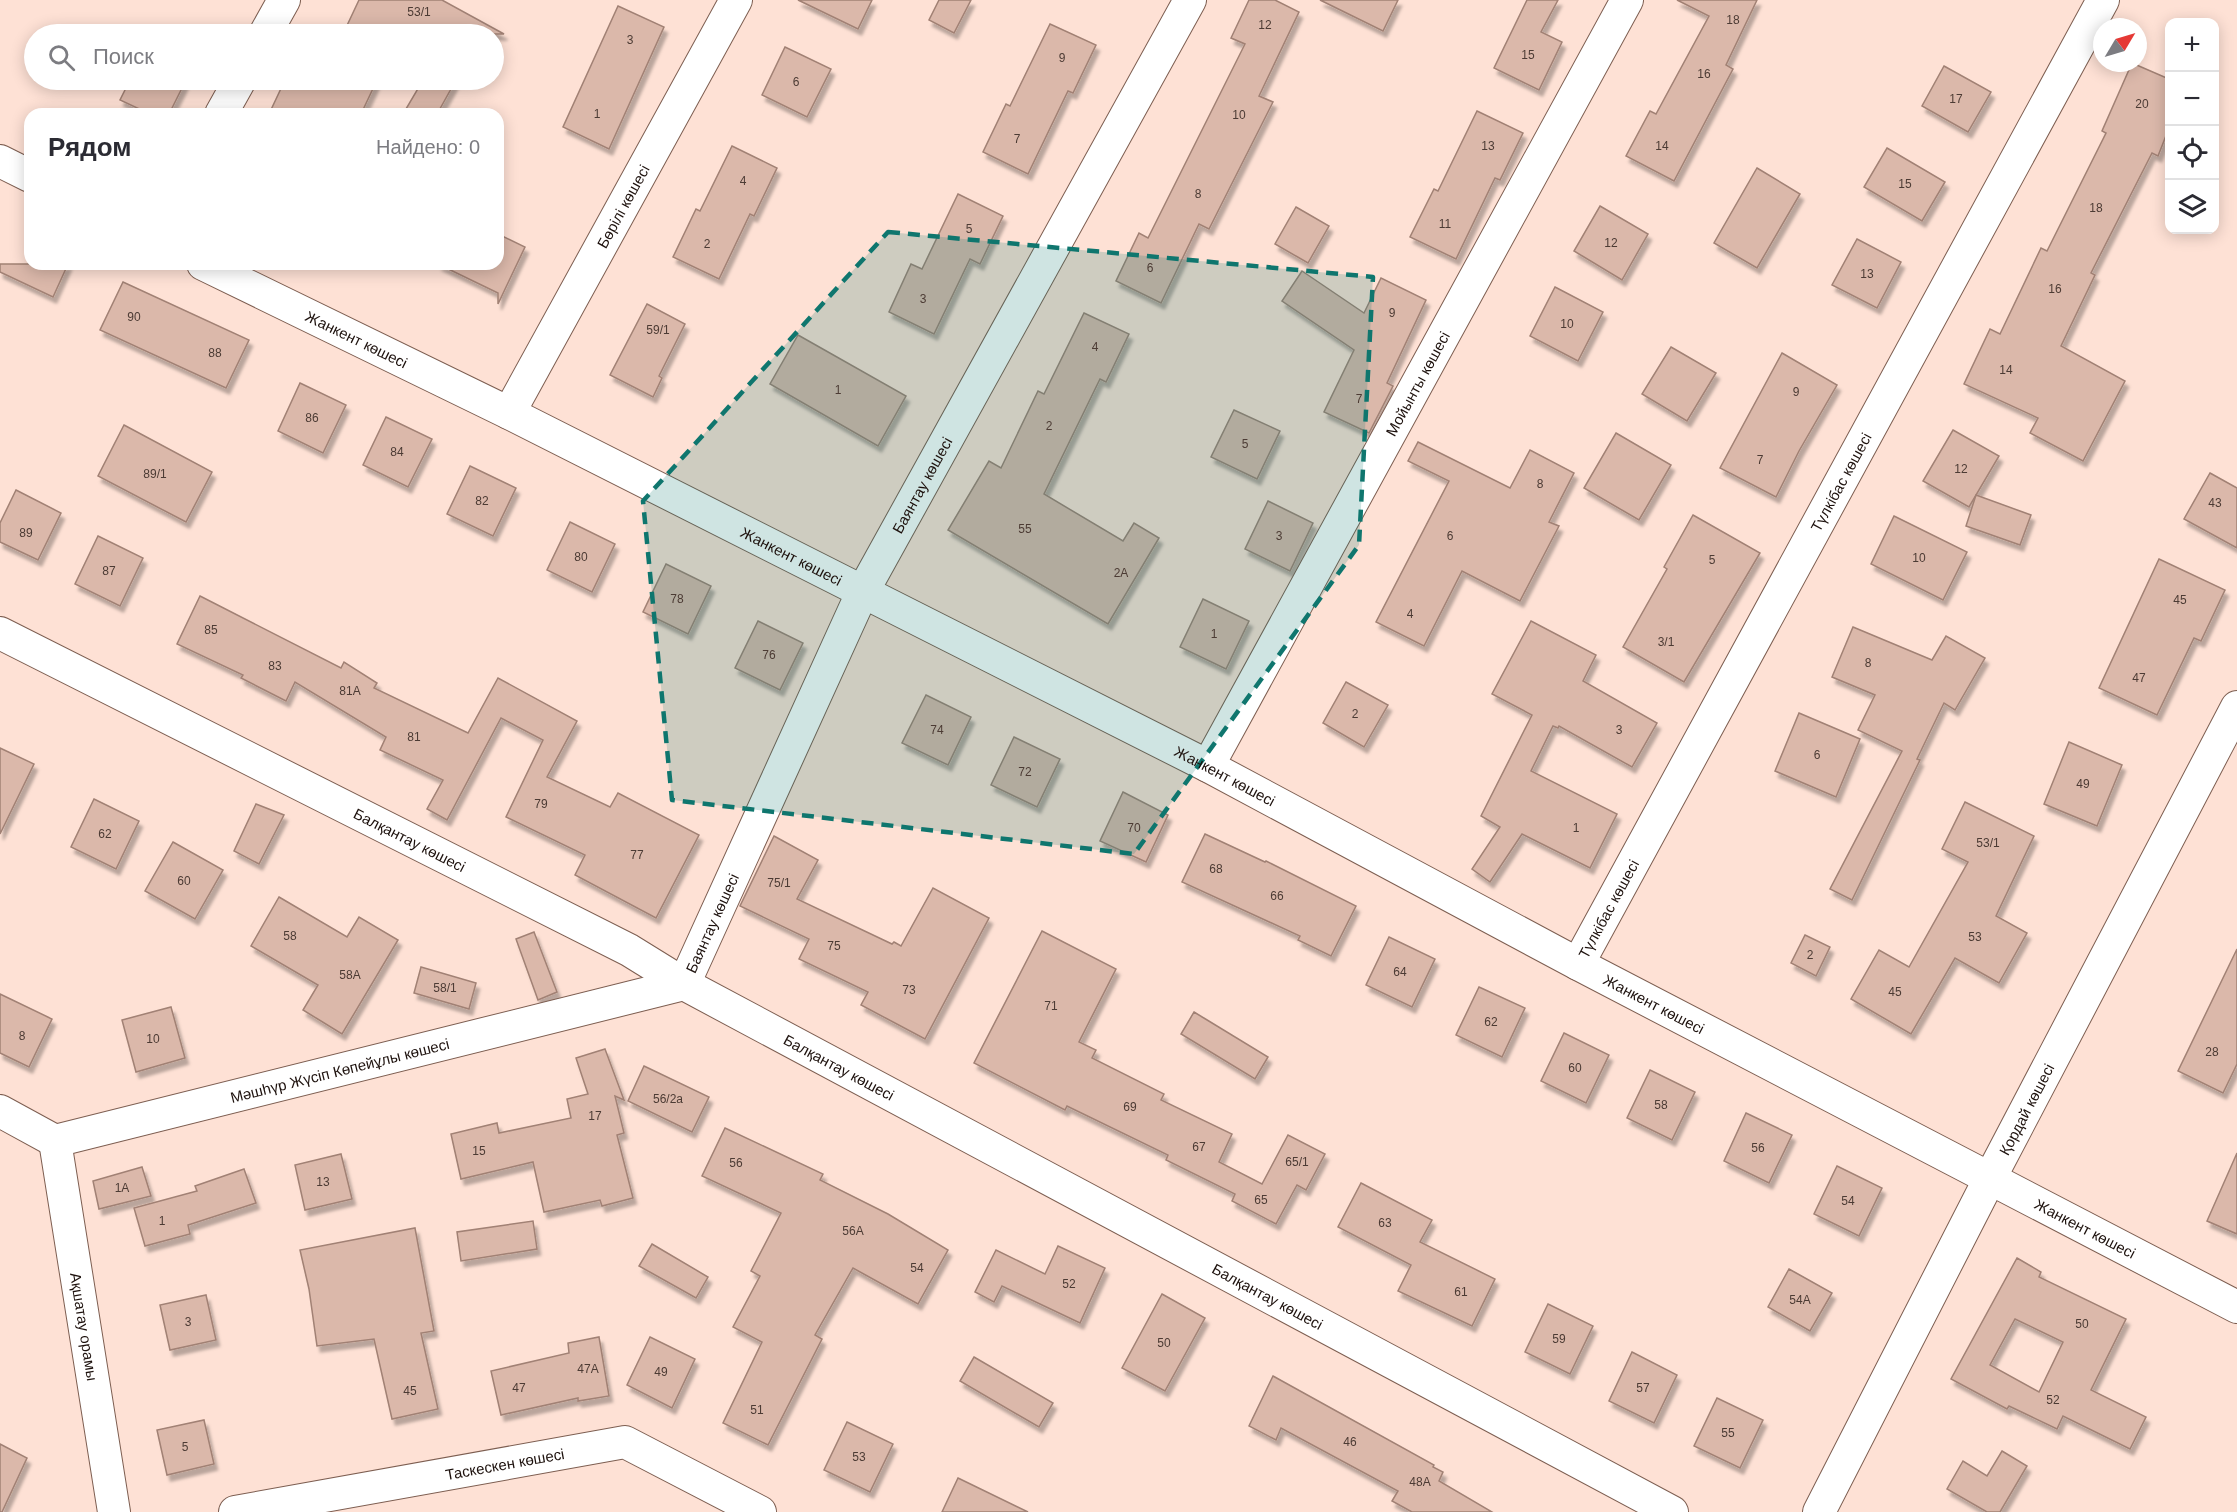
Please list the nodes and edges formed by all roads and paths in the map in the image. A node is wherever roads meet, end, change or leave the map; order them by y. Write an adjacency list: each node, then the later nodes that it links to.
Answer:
1 (284, 0): 6 (street)
2 (736, 0): 12 (street, Бөрілі көшесі)
3 (1190, 0): 13 (street, Баянтау көшесі)
4 (1627, 0): 16 (street, Мойынты көшесі)
5 (2103, 0): 17 (street, Түлкібас көшесі)
6 (271, 24)
7 (234, 90): 8 (street)
8 (224, 108)
9 (0, 161): 10 (street)
10 (24, 173)
11 (215, 270): 12 (street, Жанкент көшесі)
12 (510, 413): 13 (street, Жанкент көшесі)
13 (861, 593): 16 (street, Жанкент көшесі); 18 (street, Баянтау көшесі)
14 (0, 633): 18 (street, Балқантау көшесі)
15 (2237, 707): 21 (street, Қордай көшесі)
16 (1208, 766): 17 (street, Жанкент көшесі)
17 (1578, 964): 21 (street, Жанкент көшесі)
18 (684, 984): 20 (street, Мәшһүр Жүсіп Көпейұлы көшесі); 26 (street, Балқантау көшесі)
19 (0, 1111): 20 (street)
20 (55, 1141): 23 (street, Ақшатау орамы)
21 (1989, 1179): 22 (street, Жанкент көшесі); 27 (street, Қордай көшесі)
22 (2237, 1307)
23 (114, 1512)
24 (235, 1512): 25 (street, Таскескен көшесі)
25 (760, 1512)
26 (1672, 1512)
27 (1819, 1512)

